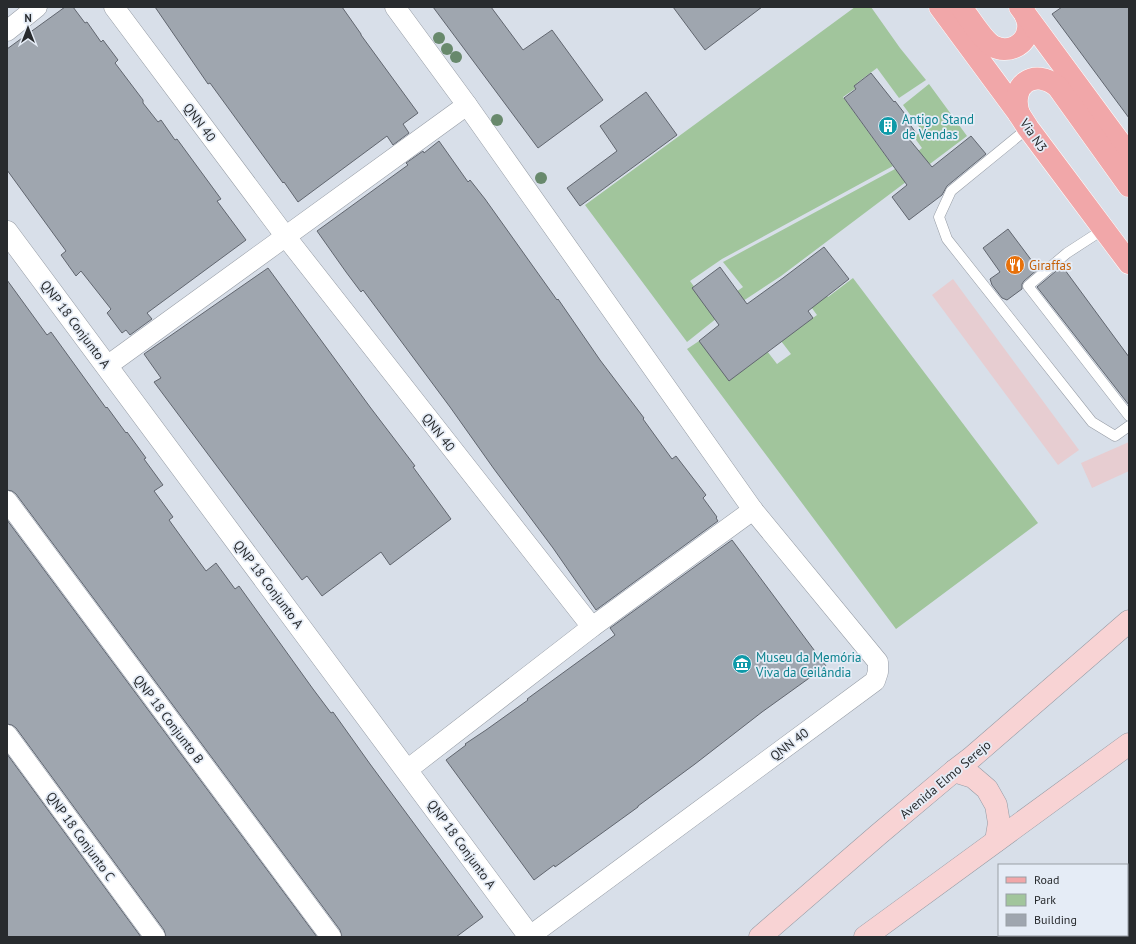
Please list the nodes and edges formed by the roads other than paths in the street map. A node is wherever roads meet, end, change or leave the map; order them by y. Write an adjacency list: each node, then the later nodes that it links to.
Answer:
1 (38, 7): 7 (street)
2 (114, 7): 14 (street, QNN 40)
3 (395, 7): 8 (street, QNN 40)
4 (940, 7): 9 (main road, Via N3)
5 (961, 7): 6 (main road)
6 (1022, 10): 10 (main road)
7 (7, 31)
8 (467, 105): 14 (street); 20 (street, QNN 40)
9 (1024, 121): 11 (main road); 12 (main road, Via N3); 18 (lane)
10 (1129, 156)
11 (1129, 186)
12 (1104, 229): 15 (main road, Via N3); 17 (lane)
13 (7, 232): 16 (street, QNP 18 Conjunto A)
14 (286, 237): 16 (street); 22 (street, QNN 40)
15 (1129, 263)
16 (107, 366): 25 (street, QNP 18 Conjunto A)
17 (1129, 416)
18 (1129, 426)
19 (7, 501): 29 (street, QNP 18 Conjunto B)
20 (753, 510): 22 (street); 30 (street, QNN 40)
21 (1129, 621): 26 (main road, Avenida Elmo Serejo)
22 (592, 627): 25 (street)
23 (7, 735): 28 (street, QNP 18 Conjunto C)
24 (1129, 744): 27 (main road)
25 (407, 770): 30 (street, QNP 18 Conjunto A)
26 (954, 771): 27 (main road); 31 (main road, Avenida Elmo Serejo)
27 (996, 841): 32 (main road)
28 (155, 937)
29 (331, 937)
30 (529, 937)
31 (760, 937)
32 (865, 937)

